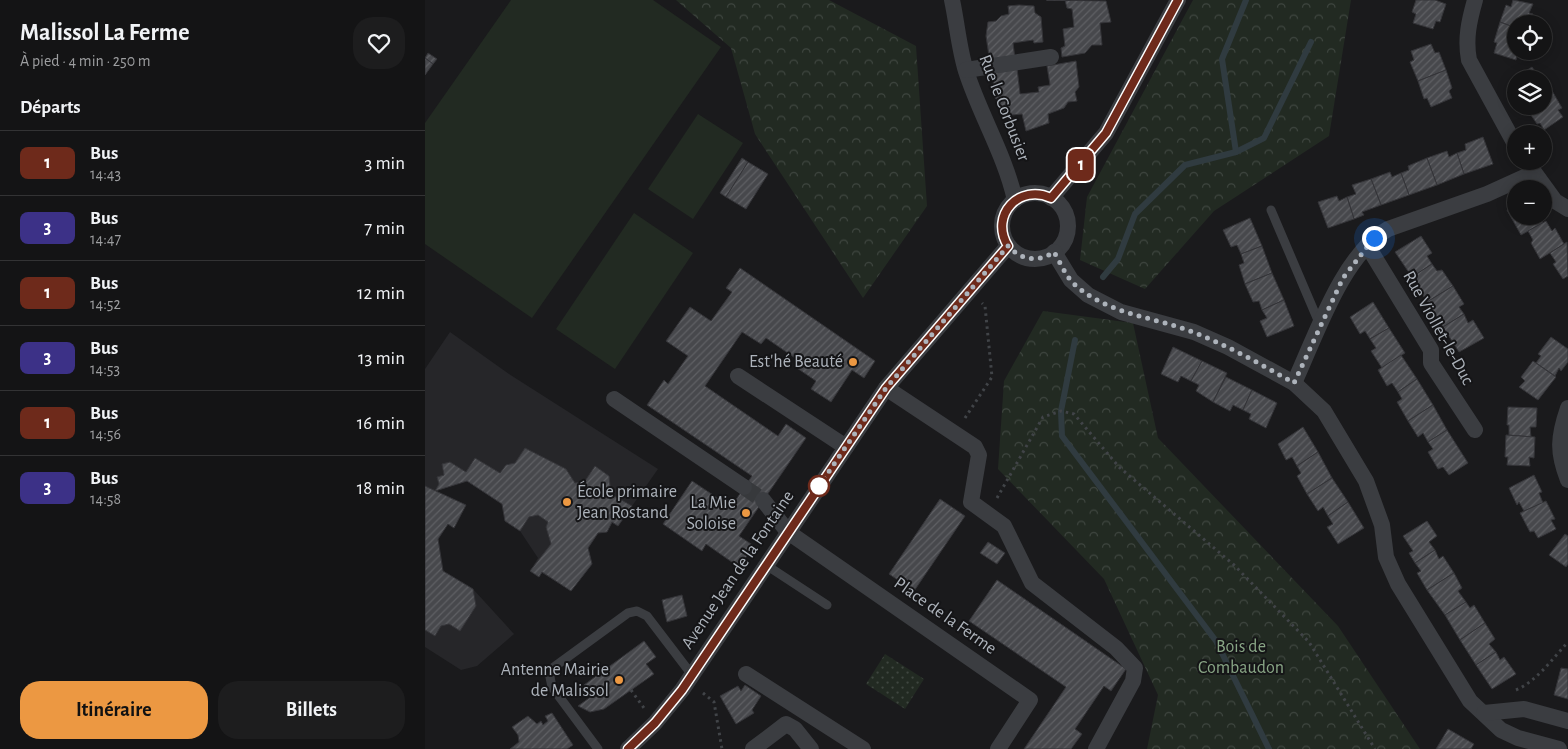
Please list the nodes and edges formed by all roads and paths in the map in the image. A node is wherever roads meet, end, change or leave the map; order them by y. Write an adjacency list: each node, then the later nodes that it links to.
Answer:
1 (952, 0): 5 (street, Rue le Corbusier)
2 (1178, 0): 9 (street)
3 (1475, 0): 6 (street)
4 (1051, 57): 5 (street)
5 (966, 70): 10 (street, Rue le Corbusier)
6 (1507, 130)
7 (1525, 170): 13 (street)
8 (1532, 170): 11 (street)
9 (1051, 198): 10 (street); 15 (street)
10 (1015, 200): 14 (street)
11 (1568, 209)
12 (1271, 210): 17 (lane)
13 (1367, 245): 17 (street); 23 (street, Rue Viollet-le-Duc)
14 (1008, 246): 15 (street); 16 (street, Avenue Jean de la Fontaine)
15 (1054, 252): 19 (street)
16 (971, 289): 20 (street, Avenue Jean de la Fontaine); 24 (path)
17 (1321, 326): 19 (street)
18 (738, 376): 25 (street)
19 (1294, 383): 38 (street)
20 (886, 388): 24 (street); 25 (street, Avenue Jean de la Fontaine)
21 (614, 399): 27 (street)
22 (1568, 408): 26 (street)
23 (1475, 430)
24 (955, 434): 29 (street)
25 (846, 447): 30 (street, Avenue Jean de la Fontaine)
26 (1568, 480)
27 (744, 487)
28 (763, 500): 30 (street)
29 (988, 514): 47 (street); 48 (path)
30 (788, 532): 31 (street, Avenue Jean de la Fontaine); 46 (street, Place de la Ferme)
31 (766, 565): 32 (lane); 35 (street, Avenue Jean de la Fontaine)
32 (827, 605)
33 (1568, 642): 37 (path)
34 (746, 674): 45 (street)
35 (692, 675): 36 (street, Avenue Jean de la Fontaine); 40 (lane)
36 (682, 690): 41 (street, Avenue Jean de la Fontaine); 42 (path)
37 (1508, 693)
38 (1484, 713): 39 (street); 49 (street)
39 (1568, 721)
40 (598, 749)
41 (628, 749)
42 (722, 749)
43 (753, 749): 44 (street)
44 (811, 749)
45 (863, 749)
46 (998, 749)
47 (1096, 749)
48 (1375, 749)
49 (1559, 749)

